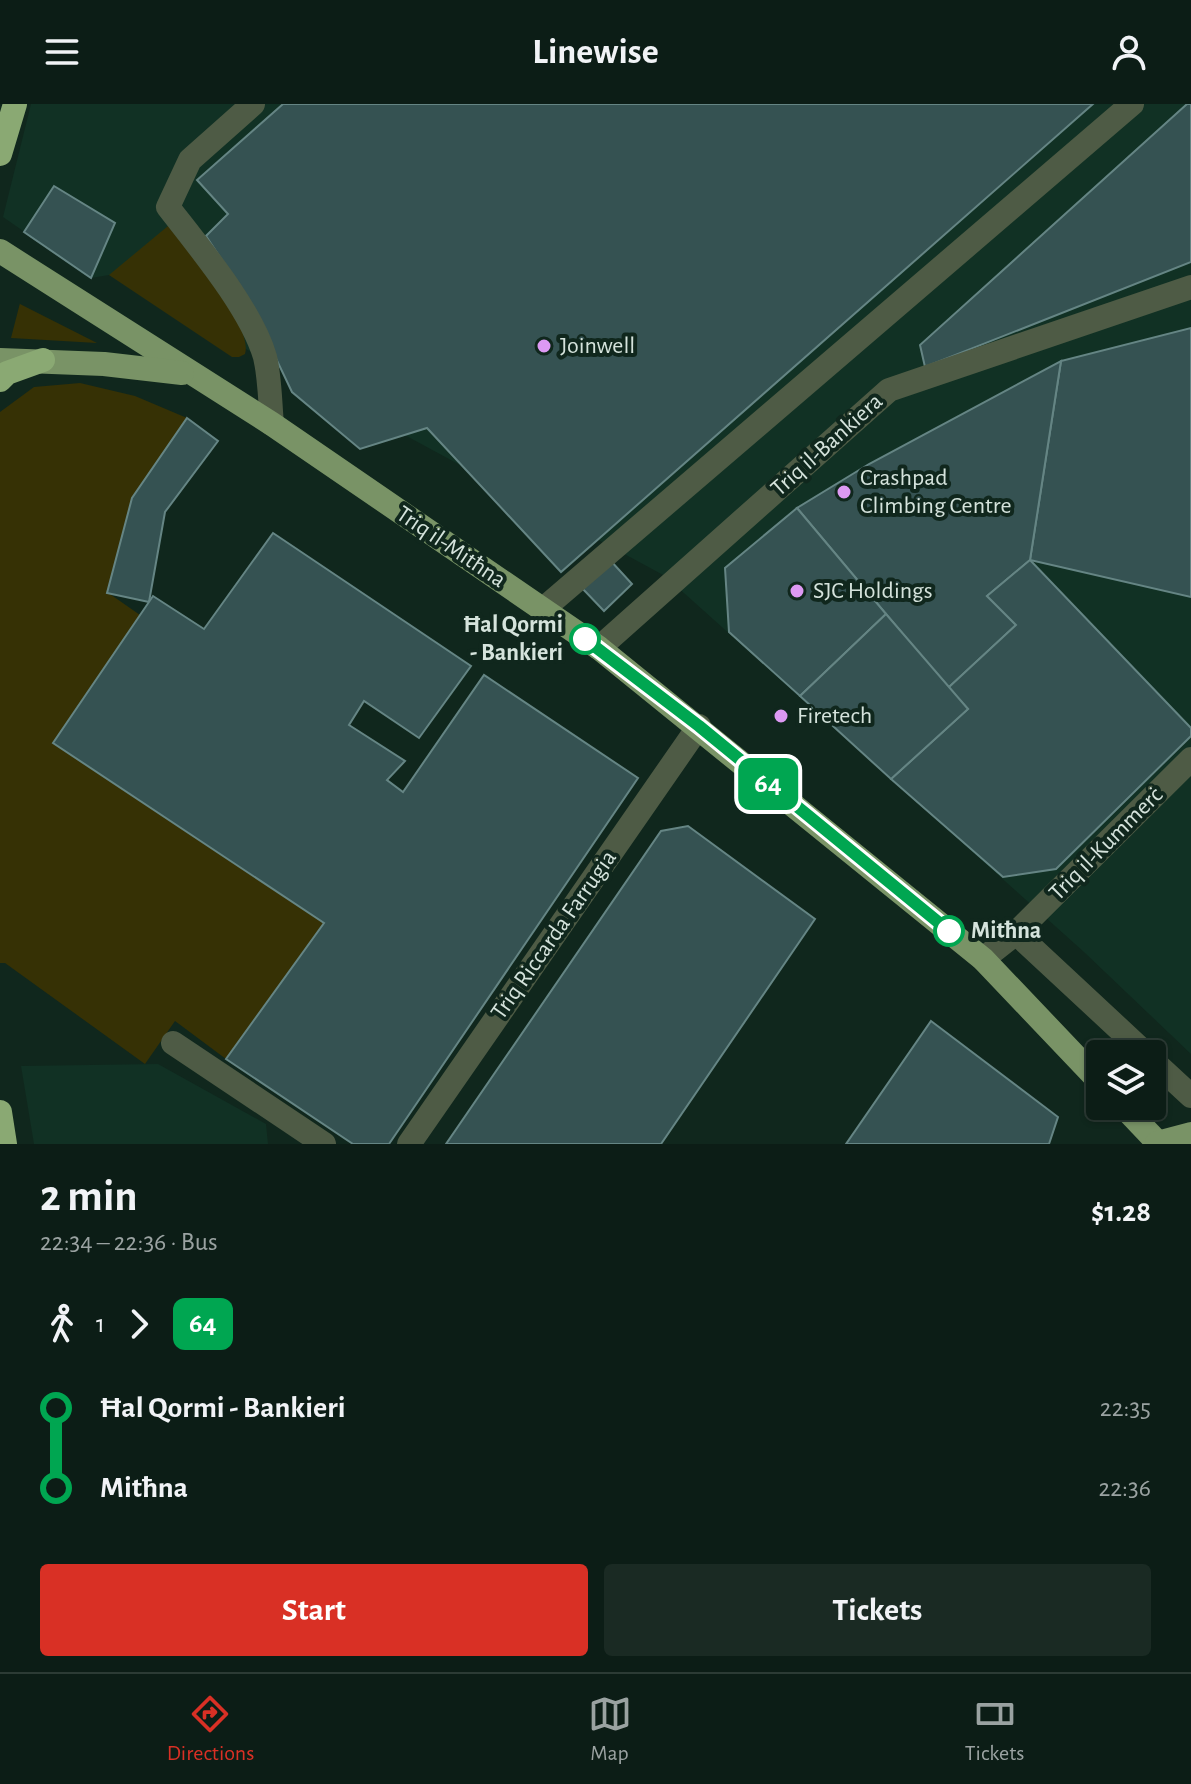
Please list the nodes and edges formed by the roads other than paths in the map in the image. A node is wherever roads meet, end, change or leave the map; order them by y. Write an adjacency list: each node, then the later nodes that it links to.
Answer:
1 (15, 104): 4 (highway)
2 (253, 104): 11 (street)
3 (1132, 104): 12 (street)
4 (0, 154)
5 (0, 252): 9 (main road, Triq il-Mitħna)
6 (1191, 287): 13 (street, Triq il-Bankiera)
7 (0, 360): 8 (main road, Triq il-Mitħna)
8 (43, 360): 9 (main road, Triq il-Mitħna); 10 (highway)
9 (189, 374): 11 (main road, Triq il-Mitħna)
10 (0, 380)
11 (272, 424): 12 (main road, Triq il-Mitħna)
12 (542, 610): 13 (main road, Triq il-Mitħna)
13 (599, 648): 14 (main road, Triq il-Mitħna)
14 (699, 726): 17 (main road, Triq il-Mitħna); 28 (street, Triq Riccarda Farrugia)
15 (1191, 759): 16 (street, Triq il-Kummerċ)
16 (1016, 933): 17 (street, Triq il-Kummerċ); 18 (street)
17 (983, 959): 20 (main road, Triq il-Mitħna)
18 (1131, 1040)
19 (173, 1043): 27 (street)
20 (1086, 1067)
21 (1166, 1073): 22 (street)
22 (1191, 1096)
23 (0, 1112): 26 (highway)
24 (1136, 1120): 29 (main road)
25 (1191, 1134): 29 (main road)
26 (5, 1144)
27 (324, 1144)
28 (409, 1144)
29 (1158, 1144)

